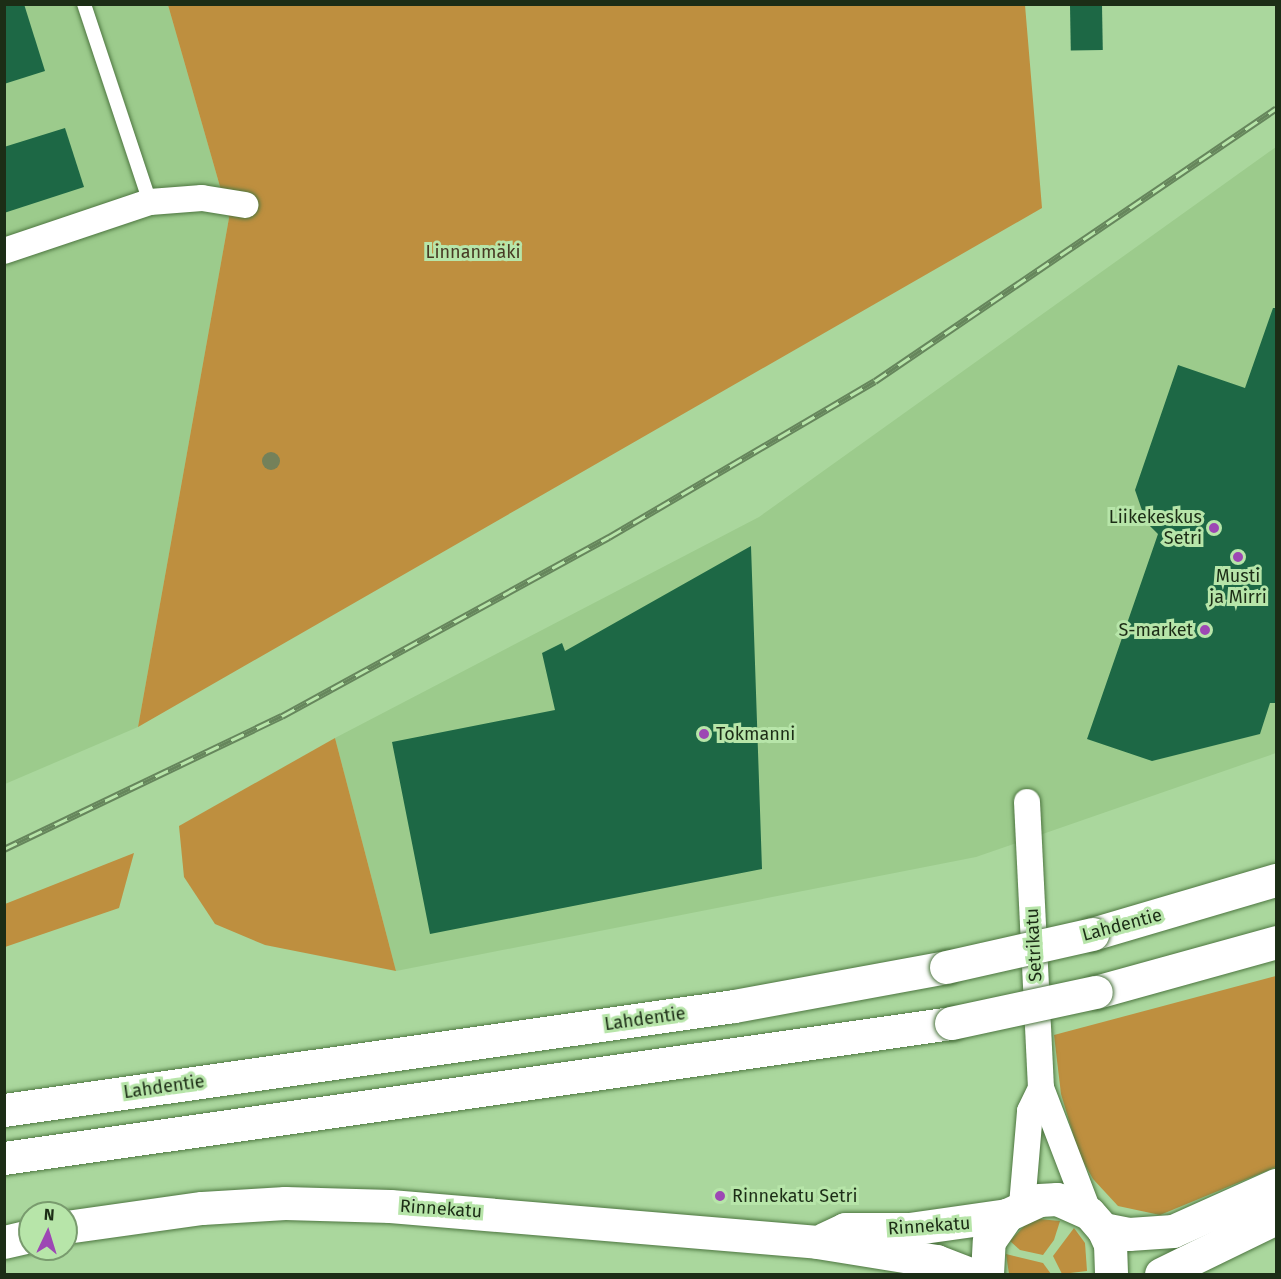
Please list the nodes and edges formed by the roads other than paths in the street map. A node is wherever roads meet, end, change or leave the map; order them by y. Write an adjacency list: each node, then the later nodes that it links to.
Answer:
1 (84, 4): 2 (lane)
2 (150, 202): 3 (street); 4 (street)
3 (245, 205)
4 (4, 251)
5 (1027, 802): 8 (street, Setrikatu)
6 (1276, 880): 9 (main road, Lahdentie, bridge)
7 (1276, 942): 10 (main road, bridge)
8 (1041, 1088): 12 (street, Setrikatu); 14 (street, Setrikatu)
9 (4, 1110)
10 (4, 1158)
11 (1276, 1185): 14 (main road)
12 (1015, 1210): 14 (main road, Rinnekatu); 16 (main road, Rinnekatu); 18 (main road)
13 (1276, 1218): 20 (main road)
14 (1096, 1221): 19 (main road)
15 (78, 1225): 16 (main road, Rinnekatu)
16 (817, 1242): 17 (main road, Rinnekatu)
17 (970, 1275)
18 (987, 1275)
19 (1112, 1275)
20 (1161, 1275)

